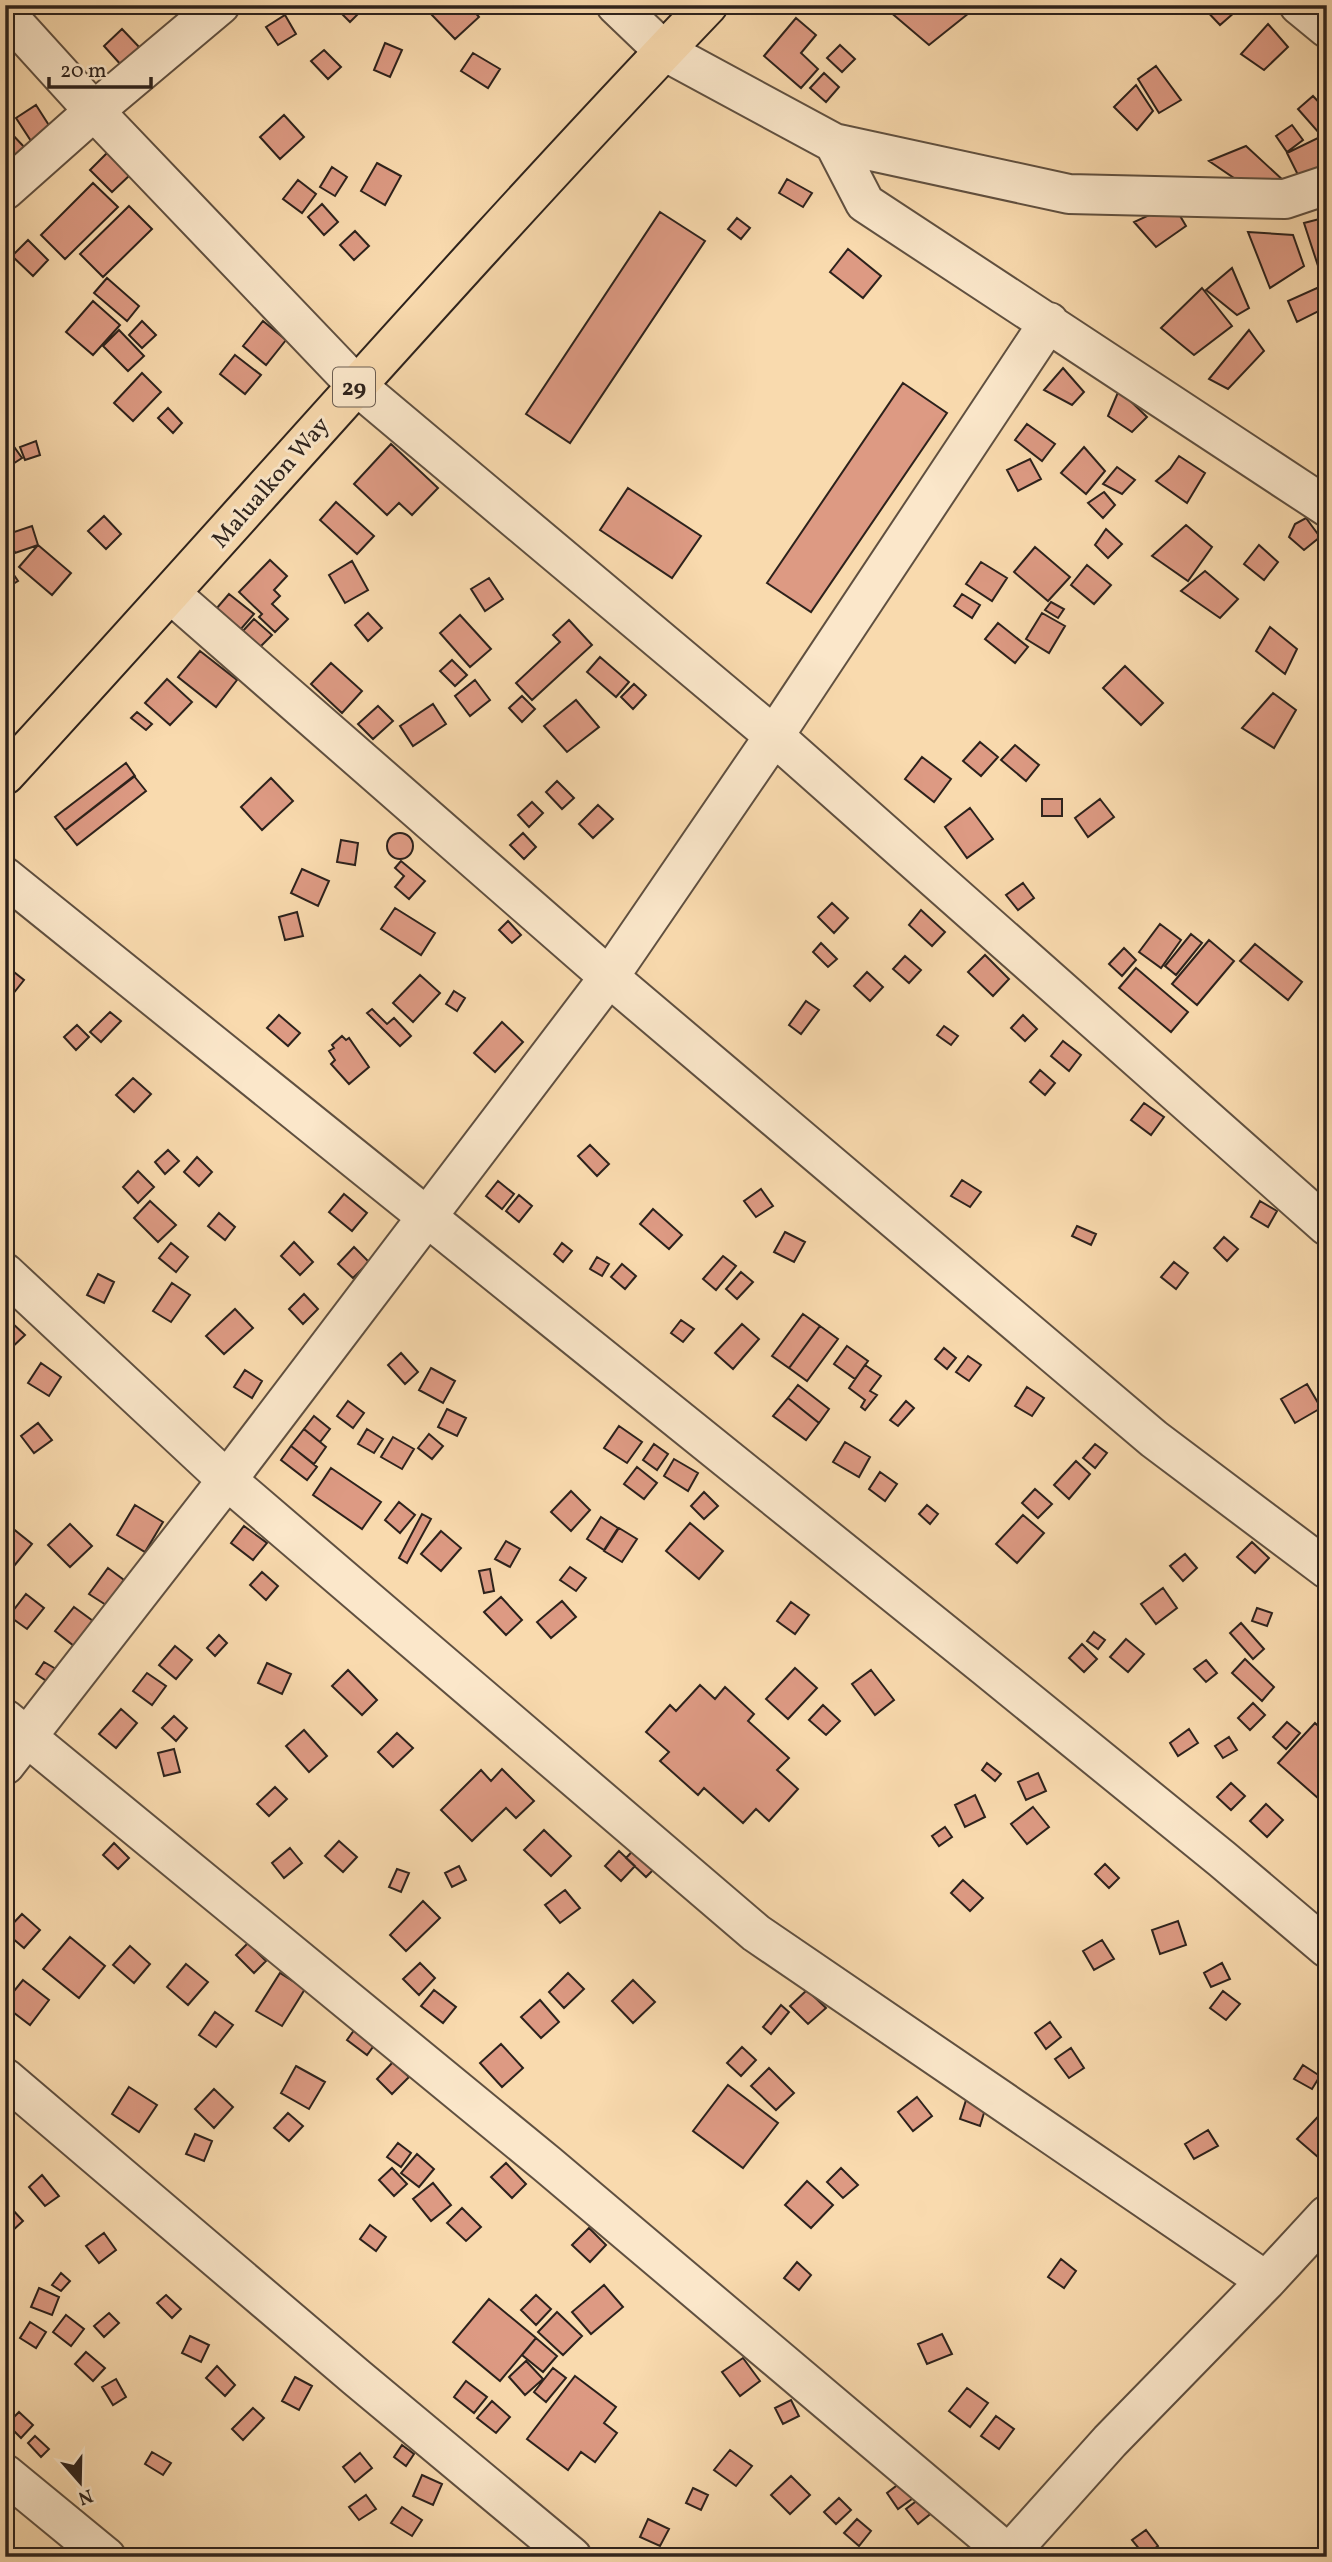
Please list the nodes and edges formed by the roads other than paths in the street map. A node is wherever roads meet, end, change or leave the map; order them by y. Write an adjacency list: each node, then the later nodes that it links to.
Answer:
1 (220, 5): 8 (street)
2 (616, 5): 7 (street)
3 (708, 5): 7 (main road, Malualkon Way / 29)
4 (1299, 5): 6 (street)
5 (5, 13): 8 (street)
6 (1327, 28)
7 (664, 51): 9 (street); 13 (main road, Malualkon Way / 29)
8 (94, 111): 11 (street); 13 (street)
9 (834, 143): 10 (street); 12 (street)
10 (1327, 185)
11 (5, 190)
12 (1049, 322): 14 (street); 16 (street)
13 (356, 385): 15 (main road, Malualkon Way / 29); 16 (street)
14 (1327, 507)
15 (172, 594): 17 (main road, Malualkon Way / 29); 19 (street)
16 (774, 736): 19 (street); 21 (street)
17 (5, 775)
18 (5, 877): 20 (street)
19 (609, 977): 20 (street); 24 (street)
20 (426, 1218): 23 (street); 26 (street)
21 (1327, 1226)
22 (5, 1273): 23 (street)
23 (227, 1480): 25 (street); 29 (street)
24 (1327, 1569)
25 (12, 1741): 31 (street)
26 (1327, 1948)
27 (5, 2078): 33 (street)
28 (1327, 2215): 29 (street)
29 (1266, 2281): 31 (street)
30 (5, 2474): 32 (street)
31 (1009, 2556)
32 (106, 2557)
33 (572, 2557)

